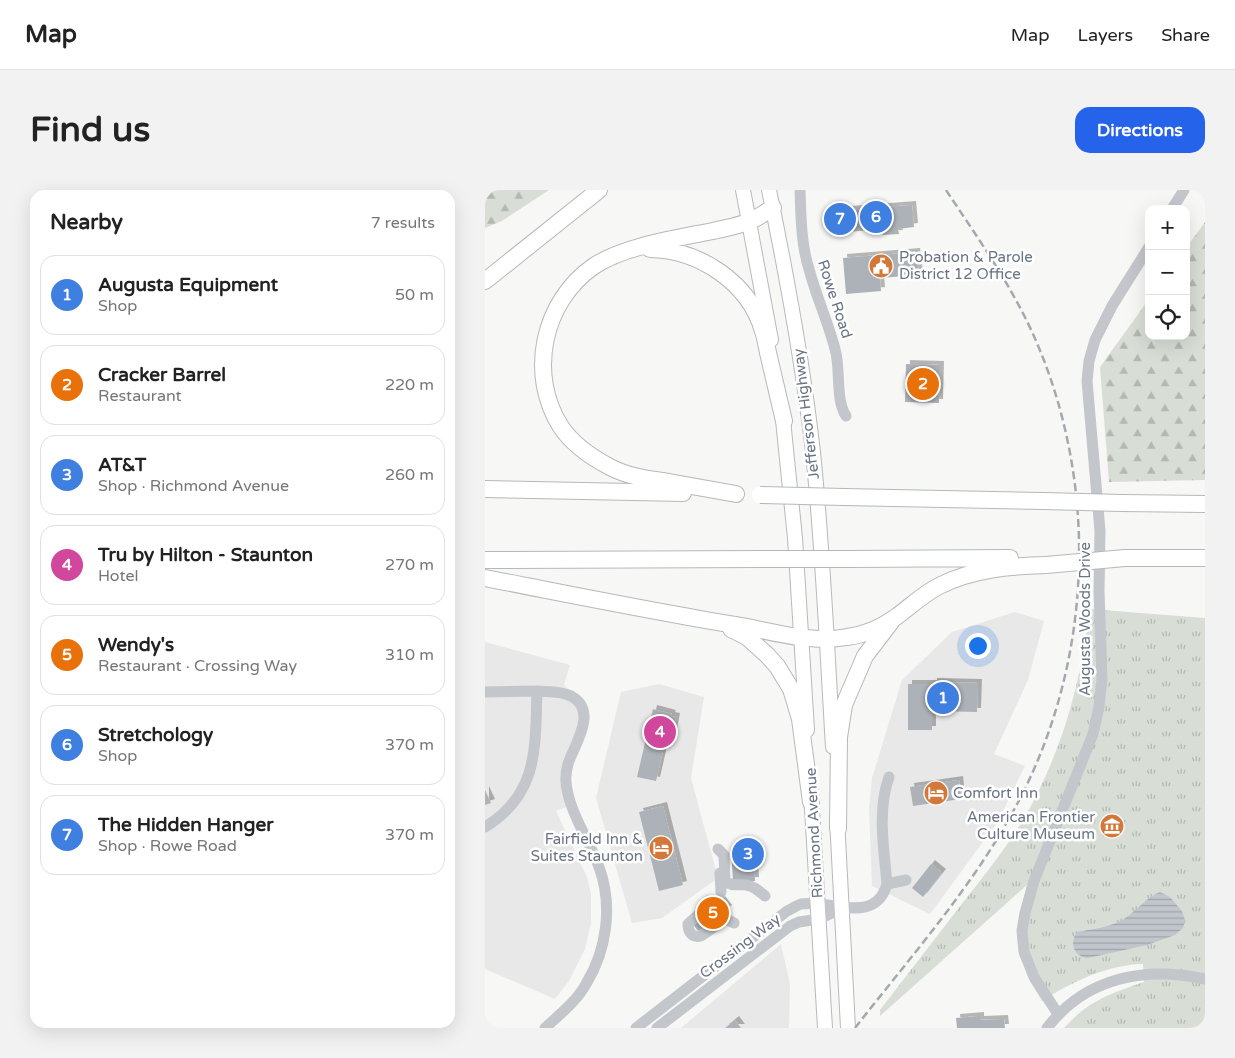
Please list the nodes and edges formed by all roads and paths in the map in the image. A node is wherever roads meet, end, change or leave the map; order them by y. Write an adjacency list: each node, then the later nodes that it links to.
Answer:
1 (599, 190): 11 (highway)
2 (743, 190): 8 (main road, Jefferson Highway)
3 (769, 190): 7 (main road, Jefferson Highway)
4 (800, 190): 12 (street, Rowe Road)
5 (1184, 190): 6 (street)
6 (1175, 205)
7 (773, 208): 8 (highway); 24 (main road, Jefferson Highway)
8 (750, 222): 9 (highway); 13 (main road, Jefferson Highway)
9 (635, 249): 13 (highway); 15 (highway)
10 (1147, 250): 44 (street, Augusta Woods Drive)
11 (485, 281)
12 (846, 416)
13 (784, 421): 23 (main road, Jefferson Highway)
14 (485, 489): 15 (highway)
15 (736, 494): 16 (highway, bridge)
16 (1205, 504)
17 (1205, 558): 19 (highway, bridge)
18 (485, 560): 19 (highway, bridge)
19 (1046, 562): 21 (highway)
20 (485, 578): 22 (highway)
21 (895, 617): 24 (highway); 30 (highway)
22 (710, 622): 23 (highway); 28 (highway)
23 (802, 638): 24 (highway); 28 (main road, Richmond Avenue)
24 (827, 640): 30 (main road, Richmond Avenue)
25 (537, 691): 26 (street); 29 (street); 46 (street)
26 (485, 692)
27 (889, 777): 32 (street)
28 (811, 802): 36 (main road, Richmond Avenue)
29 (485, 827)
30 (838, 829): 37 (main road, Richmond Avenue)
31 (906, 880): 32 (street)
32 (887, 884): 37 (street)
33 (721, 892): 34 (street)
34 (765, 896)
35 (708, 901): 39 (street)
36 (818, 904): 37 (street, Crossing Way); 38 (main road, Richmond Avenue); 40 (street, Crossing Way)
37 (842, 908): 38 (street, Crossing Way); 50 (main road, Richmond Avenue)
38 (819, 919): 43 (street, Crossing Way); 49 (main road, Richmond Avenue)
39 (734, 923)
40 (743, 943): 42 (street, Crossing Way); 43 (street)
41 (1205, 979): 44 (street)
42 (688, 986): 45 (street); 47 (street, Crossing Way)
43 (698, 997): 45 (street, Crossing Way)
44 (1059, 1014): 51 (street)
45 (669, 1018): 48 (street, Crossing Way)
46 (545, 1028)
47 (636, 1028)
48 (657, 1028)
49 (825, 1028)
50 (848, 1028)
51 (1047, 1028)

